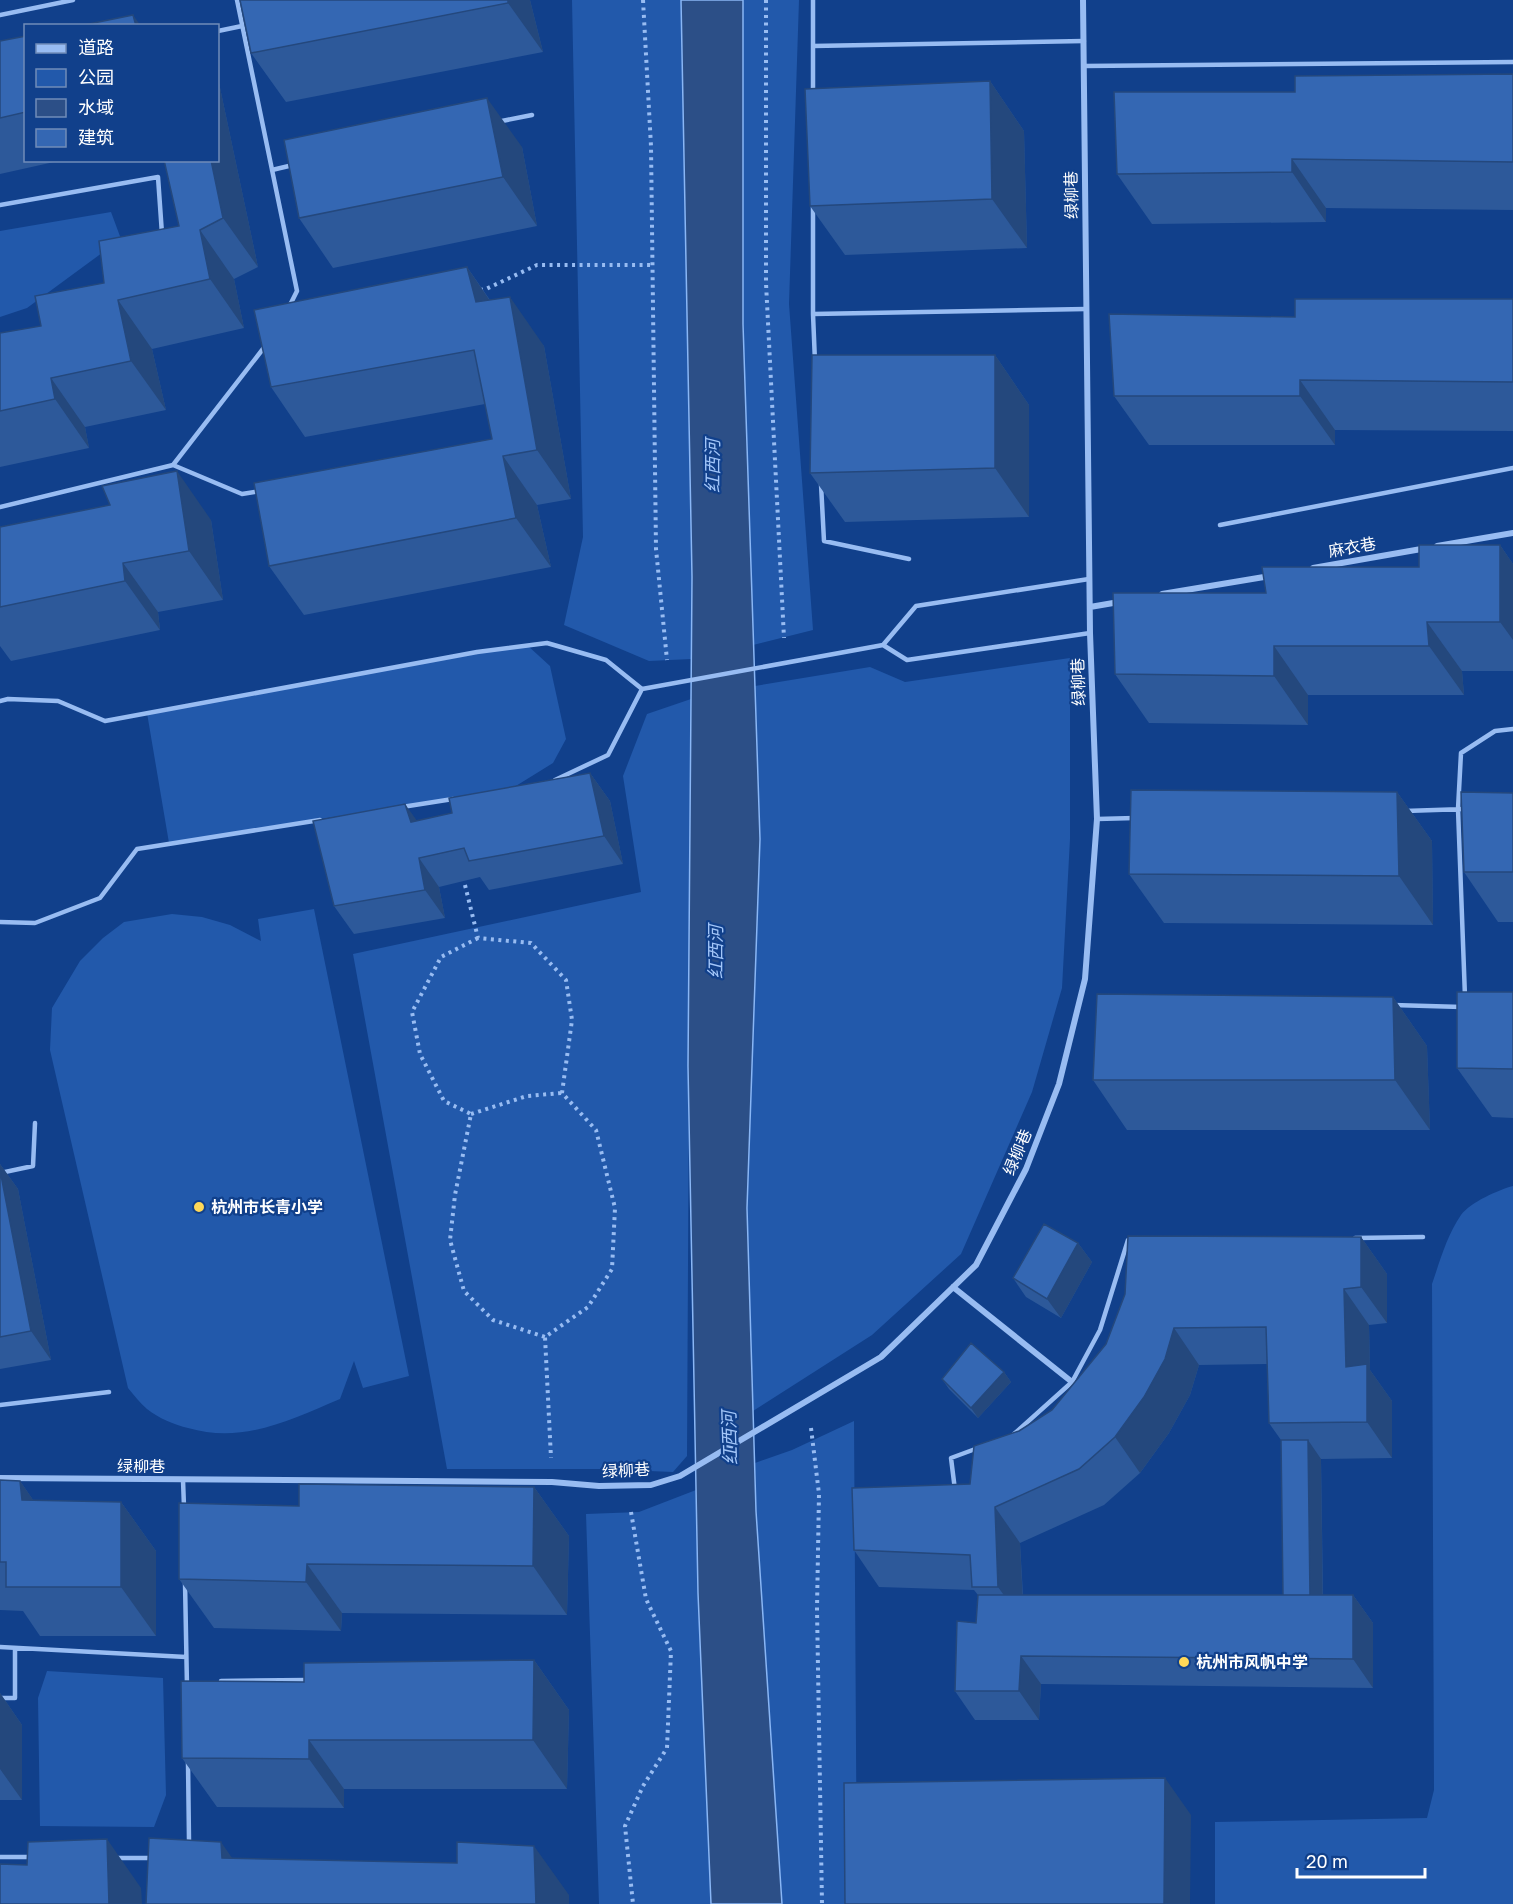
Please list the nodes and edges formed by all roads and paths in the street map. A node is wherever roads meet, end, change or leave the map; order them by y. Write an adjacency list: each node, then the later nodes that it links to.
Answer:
1 (73, 0): 7 (lane)
2 (237, 0): 8 (lane)
3 (643, 0): 22 (path)
4 (766, 0): 45 (path)
5 (813, 0): 11 (lane)
6 (1083, 0): 10 (street, 绿柳巷)
7 (0, 15)
8 (242, 26): 9 (lane); 18 (lane)
9 (219, 31)
10 (1084, 41): 11 (lane); 13 (street, 绿柳巷)
11 (813, 46): 14 (lane)
12 (1513, 62): 13 (lane)
13 (1084, 66): 24 (street, 绿柳巷)
14 (813, 104)
15 (532, 115): 16 (lane)
16 (486, 124)
17 (294, 165): 18 (lane)
18 (272, 170): 25 (lane)
19 (813, 197): 26 (lane)
20 (0, 205): 21 (lane)
21 (163, 246)
22 (653, 265): 23 (path); 46 (path)
23 (476, 290)
24 (1086, 309): 26 (lane); 39 (street, 绿柳巷)
25 (286, 311)
26 (813, 314): 28 (lane)
27 (270, 339): 29 (lane)
28 (816, 374)
29 (172, 465): 32 (lane); 33 (lane)
30 (1513, 468): 34 (lane)
31 (821, 481): 36 (lane)
32 (265, 490)
33 (0, 507)
34 (1220, 525)
35 (1513, 533): 37 (street, 麻衣巷)
36 (909, 560)
37 (1301, 570)
38 (1278, 574): 40 (street)
39 (1089, 579): 42 (street, 绿柳巷); 44 (lane)
40 (1149, 597)
41 (1125, 601): 42 (street)
42 (1090, 607): 43 (street, 绿柳巷)
43 (1090, 633): 44 (lane); 58 (street, 绿柳巷)
44 (883, 645): 45 (lane)
45 (785, 663): 46 (lane)
46 (670, 684): 47 (lane)
47 (642, 689): 48 (lane); 50 (lane)
48 (0, 702)
49 (1513, 729): 53 (lane)
50 (547, 784)
51 (455, 798): 52 (lane)
52 (398, 807)
53 (1458, 809): 54 (lane); 55 (lane); 62 (lane)
54 (1469, 809)
55 (1400, 811)
56 (329, 818): 60 (lane)
57 (1144, 818): 58 (lane)
58 (1097, 819): 70 (street, 绿柳巷)
59 (465, 885): 61 (path)
60 (0, 922)
61 (478, 938): 63 (path); 64 (path)
62 (1383, 1005)
63 (562, 1093): 64 (path); 71 (path)
64 (471, 1114): 71 (path)
65 (35, 1123): 66 (lane)
66 (0, 1173)
67 (1352, 1238): 68 (lane)
68 (1423, 1238)
69 (1140, 1239): 72 (lane)
70 (953, 1287): 72 (street); 74 (street, 绿柳巷)
71 (545, 1337): 80 (path)
72 (1072, 1382): 76 (lane)
73 (109, 1392): 75 (lane)
74 (808, 1401): 81 (street, 绿柳巷); 101 (path)
75 (0, 1405)
76 (1006, 1437)
77 (984, 1446): 82 (lane)
78 (0, 1479): 79 (street, 绿柳巷)
79 (183, 1480): 80 (street, 绿柳巷); 83 (lane)
80 (552, 1482): 81 (street, 绿柳巷)
81 (627, 1485): 100 (path)
82 (955, 1492)
83 (184, 1515)
84 (185, 1574): 87 (lane)
85 (0, 1647): 86 (lane)
86 (15, 1648): 87 (lane); 93 (lane)
87 (186, 1657): 89 (lane)
88 (316, 1680): 91 (lane)
89 (187, 1682): 90 (lane); 92 (lane)
90 (198, 1682)
91 (210, 1682)
92 (187, 1693)
93 (0, 1698)
94 (188, 1761): 95 (lane)
95 (182, 1846)
96 (0, 1857): 97 (lane)
97 (36, 1857)
98 (107, 1858): 99 (lane)
99 (154, 1858)
100 (633, 1904)
101 (822, 1904)

